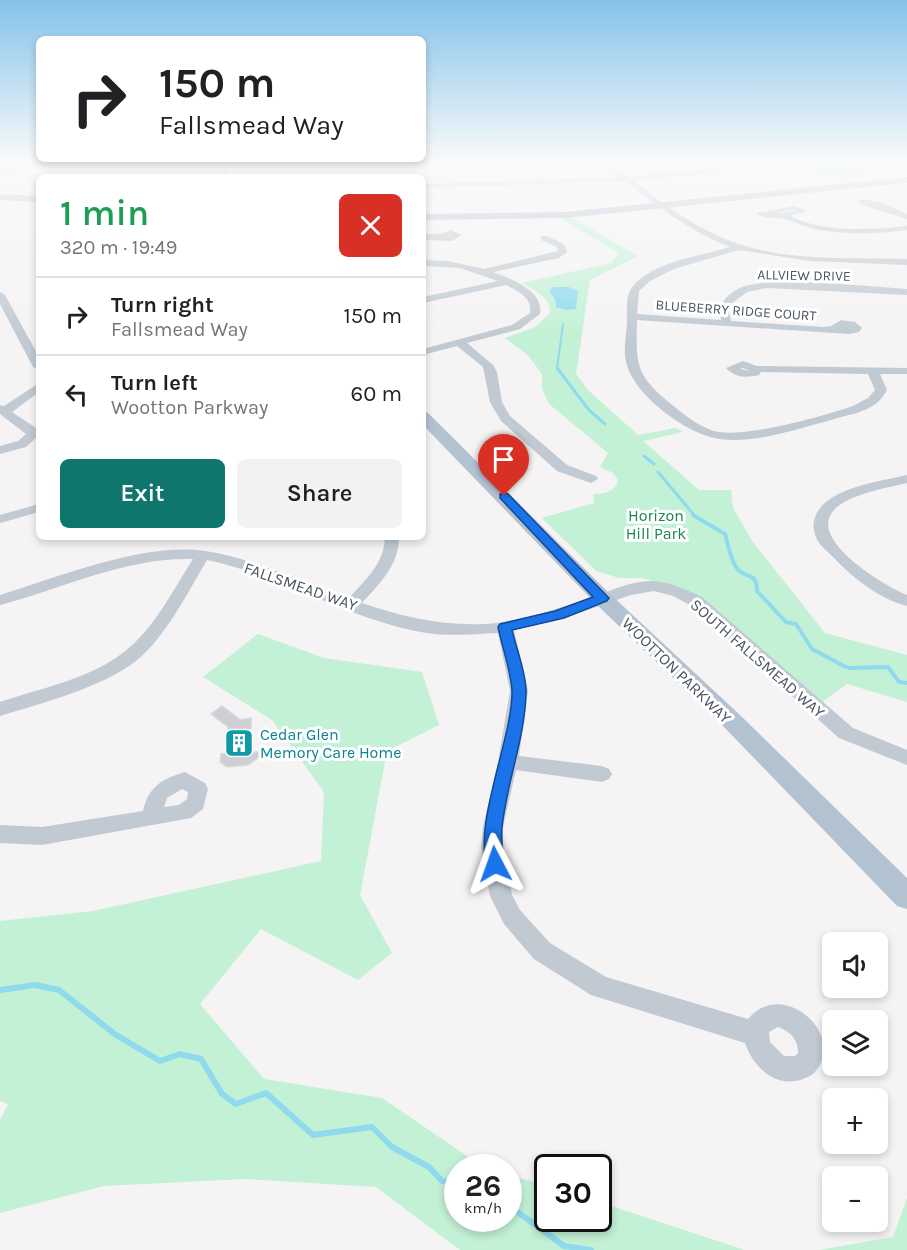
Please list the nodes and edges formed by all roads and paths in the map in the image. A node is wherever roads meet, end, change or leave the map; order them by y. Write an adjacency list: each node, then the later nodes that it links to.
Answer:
1 (687, 220): 7 (street)
2 (791, 220): 3 (street)
3 (907, 228)
4 (441, 236): 6 (street)
5 (538, 236): 10 (street)
6 (426, 237)
7 (739, 247): 8 (street); 15 (street)
8 (907, 262)
9 (426, 263): 10 (street)
10 (487, 271): 11 (street)
11 (507, 282): 14 (street); 18 (street)
12 (907, 292): 16 (street, ALLVIEW DRIVE)
13 (0, 295): 20 (street)
14 (426, 299)
15 (632, 317): 16 (street, BLUEBERRY RIDGE COURT); 23 (street)
16 (727, 324): 17 (street, BLUEBERRY RIDGE COURT)
17 (839, 328)
18 (460, 343): 19 (street); 29 (street)
19 (426, 351)
20 (36, 361)
21 (756, 369): 23 (street)
22 (907, 371): 23 (street)
23 (873, 372)
24 (36, 389): 25 (street)
25 (2, 410): 27 (street)
26 (426, 419): 34 (main road, WOOTTON PARKWAY)
27 (0, 450)
28 (907, 479): 36 (street)
29 (591, 480)
30 (36, 509): 31 (street)
31 (0, 519)
32 (392, 540): 37 (street)
33 (203, 555): 35 (street, FALLSMEAD WAY); 37 (street, FALLSMEAD WAY); 39 (street)
34 (602, 598): 38 (street, FALLSMEAD WAY); 40 (street, SOUTH FALLSMEAD WAY); 45 (main road, WOOTTON PARKWAY)
35 (0, 600)
36 (907, 600)
37 (352, 604): 38 (street, FALLSMEAD WAY)
38 (504, 627): 41 (street)
39 (0, 709)
40 (907, 758)
41 (508, 762): 42 (street); 46 (street)
42 (602, 774)
43 (152, 818): 44 (street)
44 (0, 834)
45 (907, 897)
46 (755, 1034)

